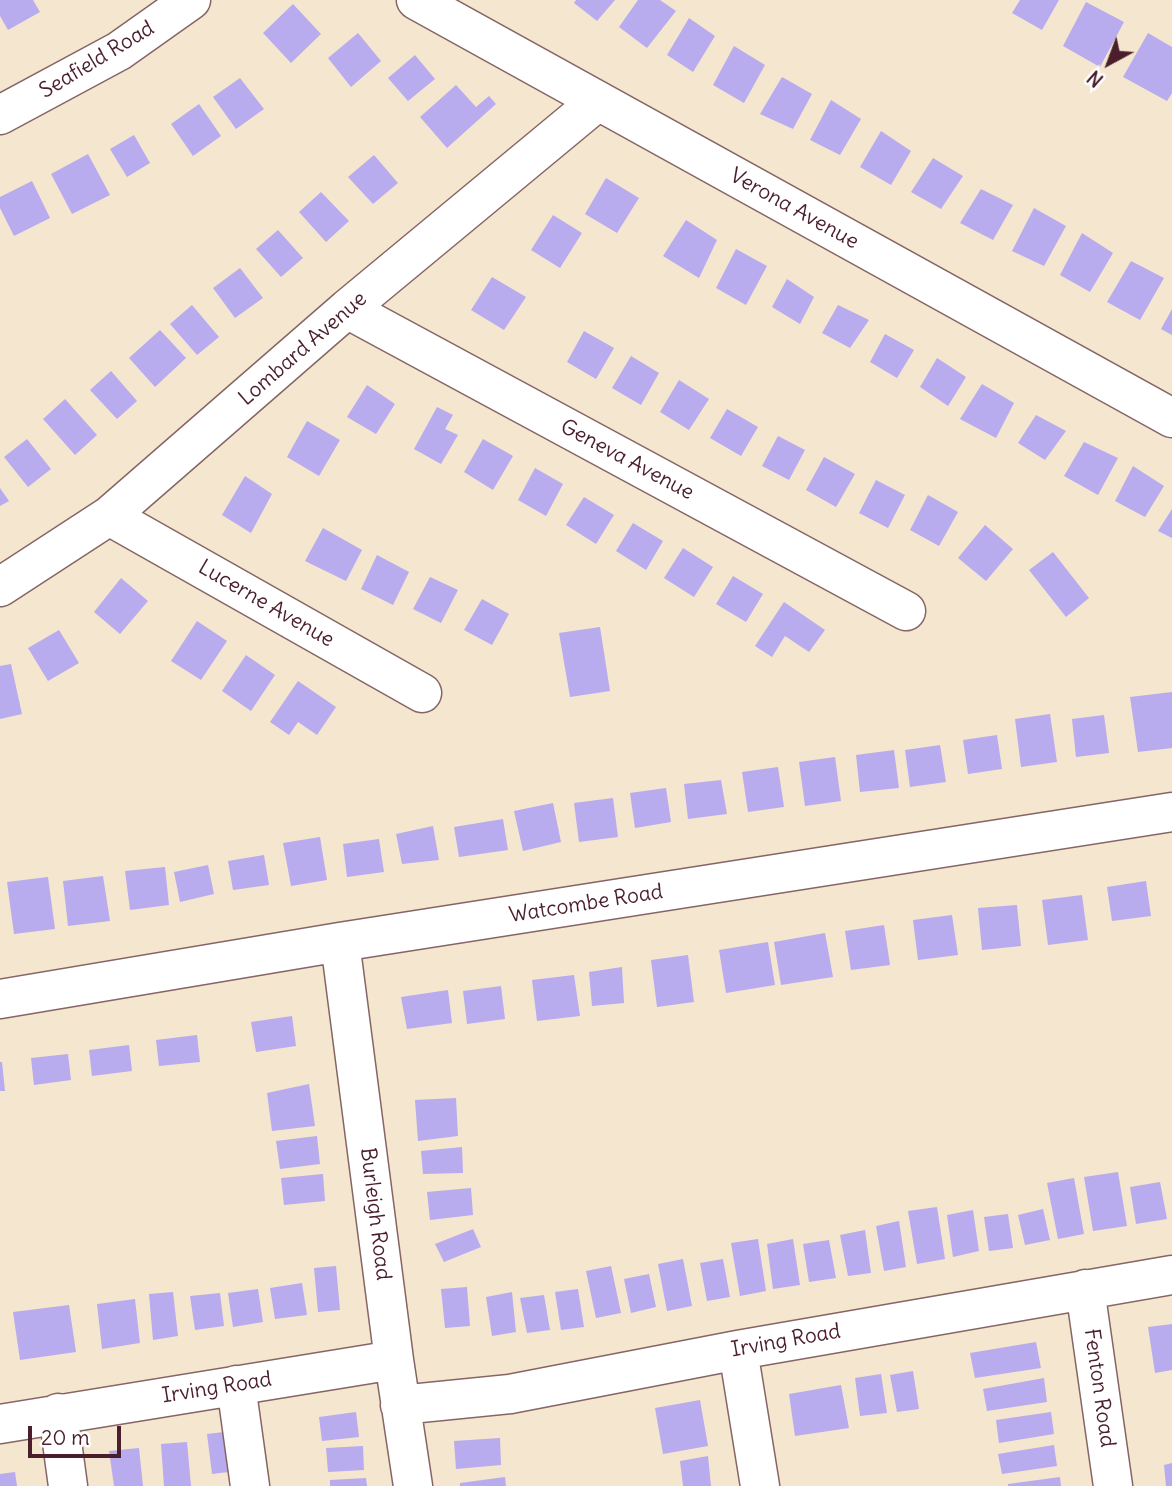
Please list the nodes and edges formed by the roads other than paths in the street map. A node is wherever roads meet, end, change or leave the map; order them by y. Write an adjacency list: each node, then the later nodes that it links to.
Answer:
1 (191, 0): 4 (street, Seafield Road)
2 (416, 0): 3 (street, Verona Avenue)
3 (598, 101): 5 (street, Lombard Avenue); 6 (street, Verona Avenue)
4 (0, 115)
5 (348, 309): 7 (street, Lombard Avenue); 9 (street, Geneva Avenue)
6 (1172, 418)
7 (109, 516): 8 (street, Lombard Avenue); 10 (street, Lucerne Avenue)
8 (0, 587)
9 (906, 611)
10 (422, 693)
11 (1172, 813): 12 (street, Watcombe Road)
12 (340, 942): 13 (street, Watcombe Road); 17 (street, Burleigh Road)
13 (0, 999)
14 (1172, 1275): 15 (street, Irving Road)
15 (1085, 1289): 16 (street, Irving Road); 26 (street, Fenton Road)
16 (737, 1350): 19 (street, Irving Road); 25 (street)
17 (394, 1360): 18 (street, Irving Road); 19 (street, Burleigh Road)
18 (236, 1385): 20 (street, Irving Road); 23 (street)
19 (400, 1405): 24 (street, Burleigh Road)
20 (58, 1413): 21 (street, Irving Road); 22 (street)
21 (0, 1424)
22 (68, 1486)
23 (250, 1486)
24 (413, 1486)
25 (760, 1486)
26 (1113, 1486)

